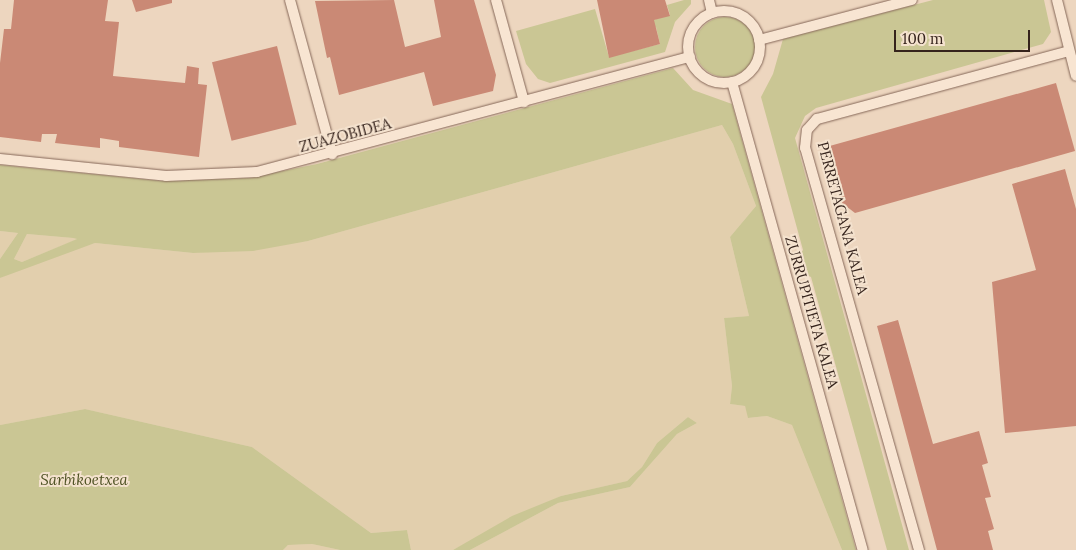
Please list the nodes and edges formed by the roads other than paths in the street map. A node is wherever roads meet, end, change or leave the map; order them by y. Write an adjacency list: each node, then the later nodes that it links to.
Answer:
1 (290, 0): 13 (street)
2 (496, 0): 12 (street)
3 (709, 0): 6 (street)
4 (912, 0): 7 (street)
5 (1057, 0): 8 (street)
6 (712, 13): 7 (street); 9 (street)
7 (759, 40): 11 (street)
8 (1069, 51): 10 (street); 16 (street, PERRETAGANA KALEA)
9 (690, 58): 11 (street); 12 (street, ZUAZOBIDEA)
10 (1076, 76)
11 (732, 82): 15 (street, ZURRUPITIETA KALEA)
12 (524, 102): 13 (street, ZUAZOBIDEA)
13 (332, 154): 14 (street, ZUAZOBIDEA)
14 (0, 159)
15 (863, 550)
16 (920, 550)

